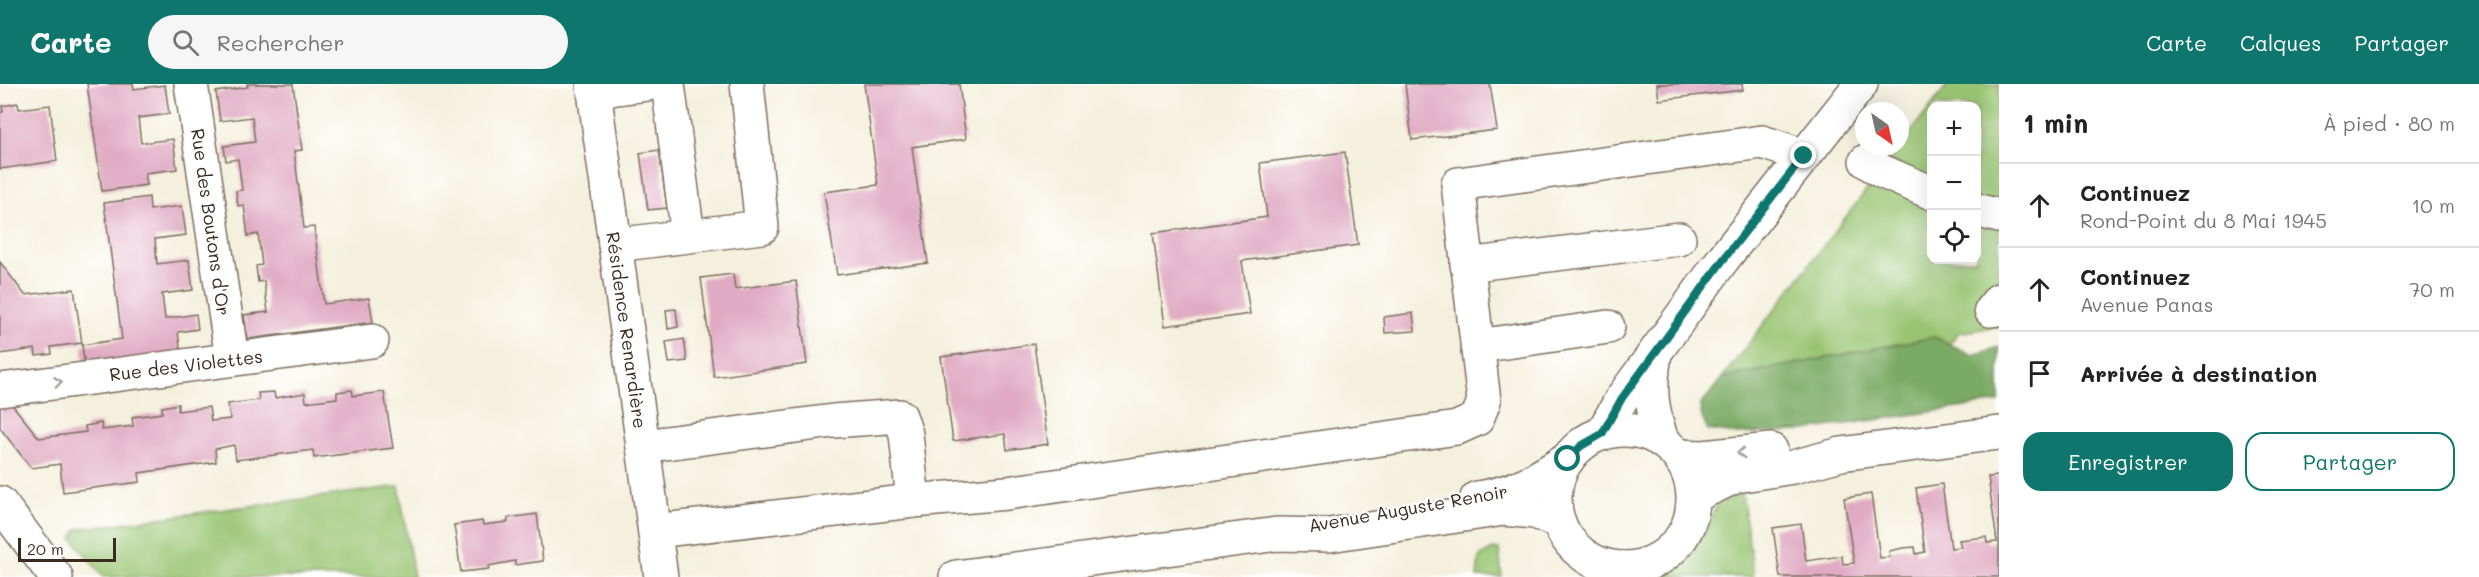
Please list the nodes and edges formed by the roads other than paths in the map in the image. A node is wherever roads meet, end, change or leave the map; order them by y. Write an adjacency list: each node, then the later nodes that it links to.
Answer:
1 (191, 84): 22 (main road, Rue des Boutons d'Or)
2 (648, 84): 6 (main road)
3 (668, 84): 12 (main road)
4 (747, 84): 12 (main road)
5 (1861, 84): 7 (main road)
6 (593, 87): 14 (main road, Résidence Renardière)
7 (1804, 156): 15 (main road); 21 (main road)
8 (1866, 161): 9 (main road)
9 (1927, 191)
10 (1981, 211): 11 (main road)
11 (1999, 216)
12 (688, 236): 14 (main road)
13 (1679, 239): 15 (main road)
14 (615, 245): 26 (main road, Résidence Renardière)
15 (1467, 265): 20 (main road)
16 (1999, 300): 17 (main road)
17 (1999, 309)
18 (1608, 327): 20 (main road)
19 (372, 341): 22 (main road, Rue des Violettes)
20 (1478, 346): 31 (main road)
21 (1655, 354): 25 (main road); 27 (main road)
22 (232, 360): 23 (main road, Rue des Violettes, one-way to 22)
23 (0, 390)
24 (1999, 433): 28 (main road)
25 (1602, 434): 27 (main road); 29 (main road)
26 (643, 446): 31 (main road); 34 (main road, Résidence Renardière)
27 (1670, 448): 28 (main road, one-way to 27); 30 (main road)
28 (1841, 454): 30 (main road)
29 (1568, 459): 33 (main road); 35 (main road, Avenue Auguste Renoir)
30 (1694, 496): 36 (main road)
31 (913, 501): 34 (main road)
32 (0, 503): 37 (main road)
33 (1559, 522): 35 (main road, Avenue Auguste Renoir); 36 (main road)
34 (655, 531): 38 (main road, Résidence Renardière)
35 (1277, 534): 39 (main road, Avenue Auguste Renoir)
36 (1621, 573)
37 (56, 577)
38 (661, 577)
39 (956, 577)

